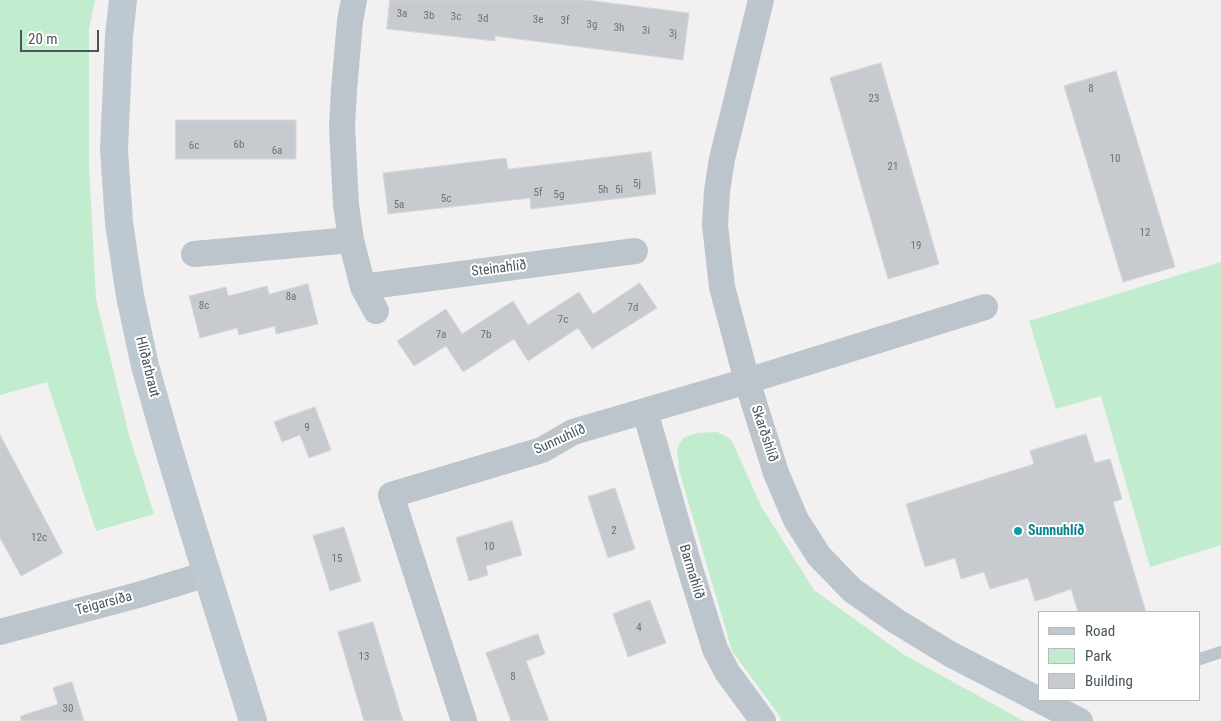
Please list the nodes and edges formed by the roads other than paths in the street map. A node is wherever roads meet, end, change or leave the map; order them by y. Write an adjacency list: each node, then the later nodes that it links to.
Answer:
1 (123, 0): 12 (main road, Hlíðarbraut)
2 (354, 0): 4 (street)
3 (761, 0): 10 (street, Skarðshlíð)
4 (351, 240): 6 (street); 7 (street)
5 (635, 251): 7 (street, Steinahlíð)
6 (194, 254)
7 (363, 287): 9 (street)
8 (985, 307): 10 (street, Sunnuhlíð)
9 (376, 311)
10 (747, 381): 11 (street, Sunnuhlíð); 16 (street, Skarðshlíð)
11 (645, 411): 19 (street, Sunnuhlíð); 20 (street, Barmahlíð)
12 (206, 574): 13 (street, Teigarsíða); 18 (main road, Hlíðarbraut)
13 (0, 632)
14 (1221, 652): 15 (lane)
15 (1201, 659)
16 (1038, 699)
17 (1041, 701): 21 (street, Skarðshlíð)
18 (254, 721)
19 (464, 721)
20 (763, 721)
21 (1080, 721)

